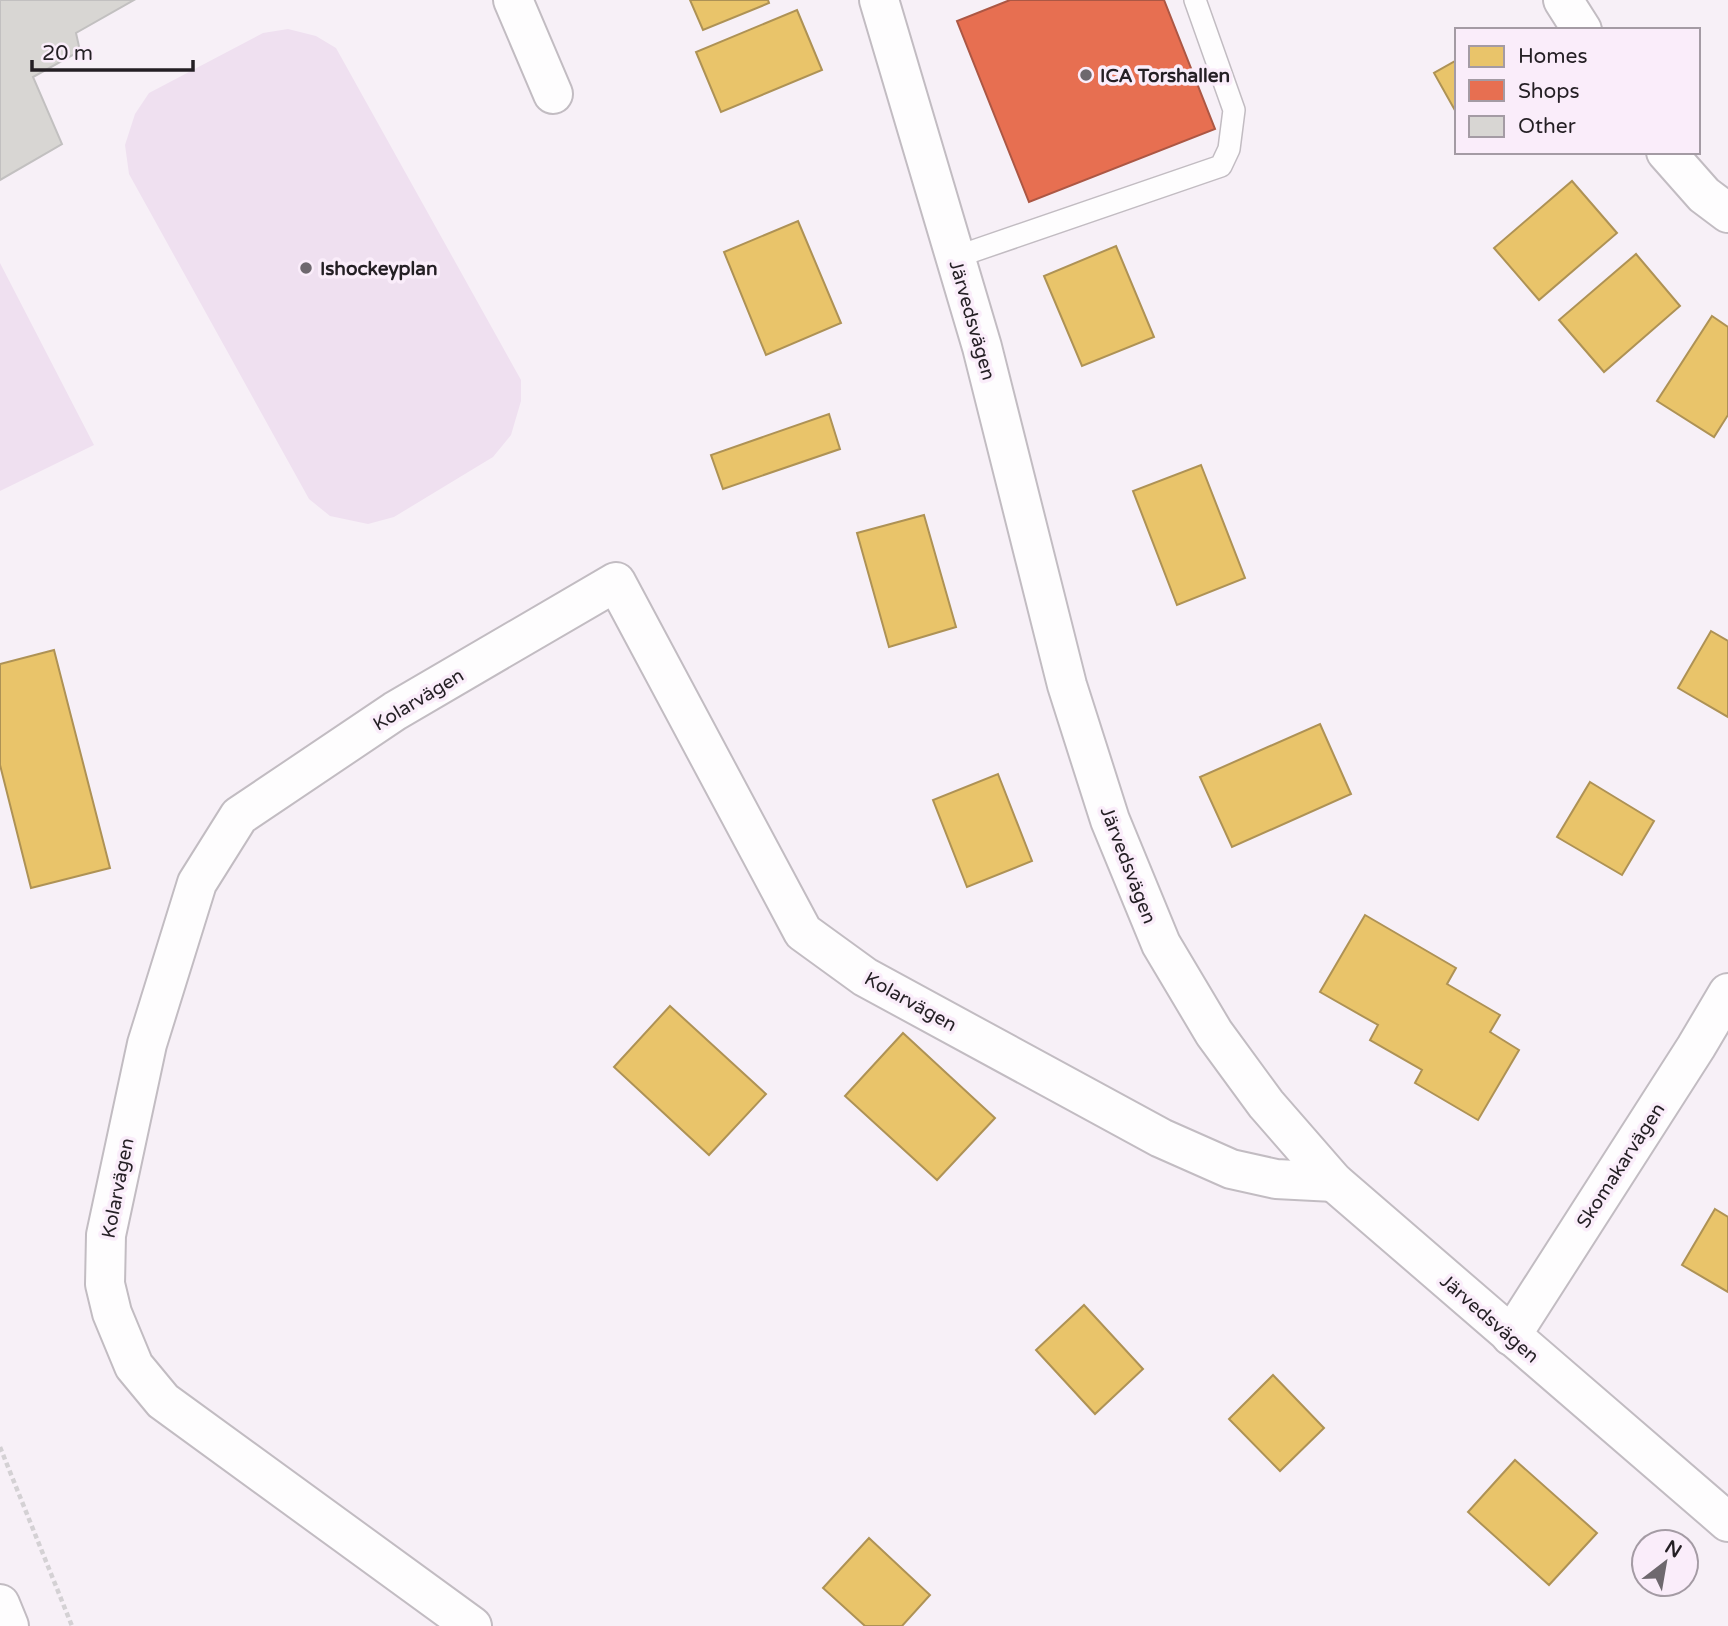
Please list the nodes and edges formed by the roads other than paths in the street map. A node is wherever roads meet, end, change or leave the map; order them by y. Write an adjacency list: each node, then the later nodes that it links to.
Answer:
1 (513, 0): 6 (street)
2 (879, 0): 9 (street, Järvedsvägen)
3 (1195, 0): 9 (lane)
4 (1563, 0): 5 (street)
5 (1581, 28)
6 (553, 94)
7 (1668, 154): 8 (street)
8 (1728, 213)
9 (956, 257): 11 (street, Järvedsvägen)
10 (1728, 993): 12 (street, Skomakarvägen)
11 (1334, 1182): 12 (street, Järvedsvägen); 16 (street, Kolarvägen)
12 (1511, 1336): 13 (street, Järvedsvägen)
13 (1728, 1522)
14 (0, 1604): 15 (street)
15 (9, 1626)
16 (472, 1626)

